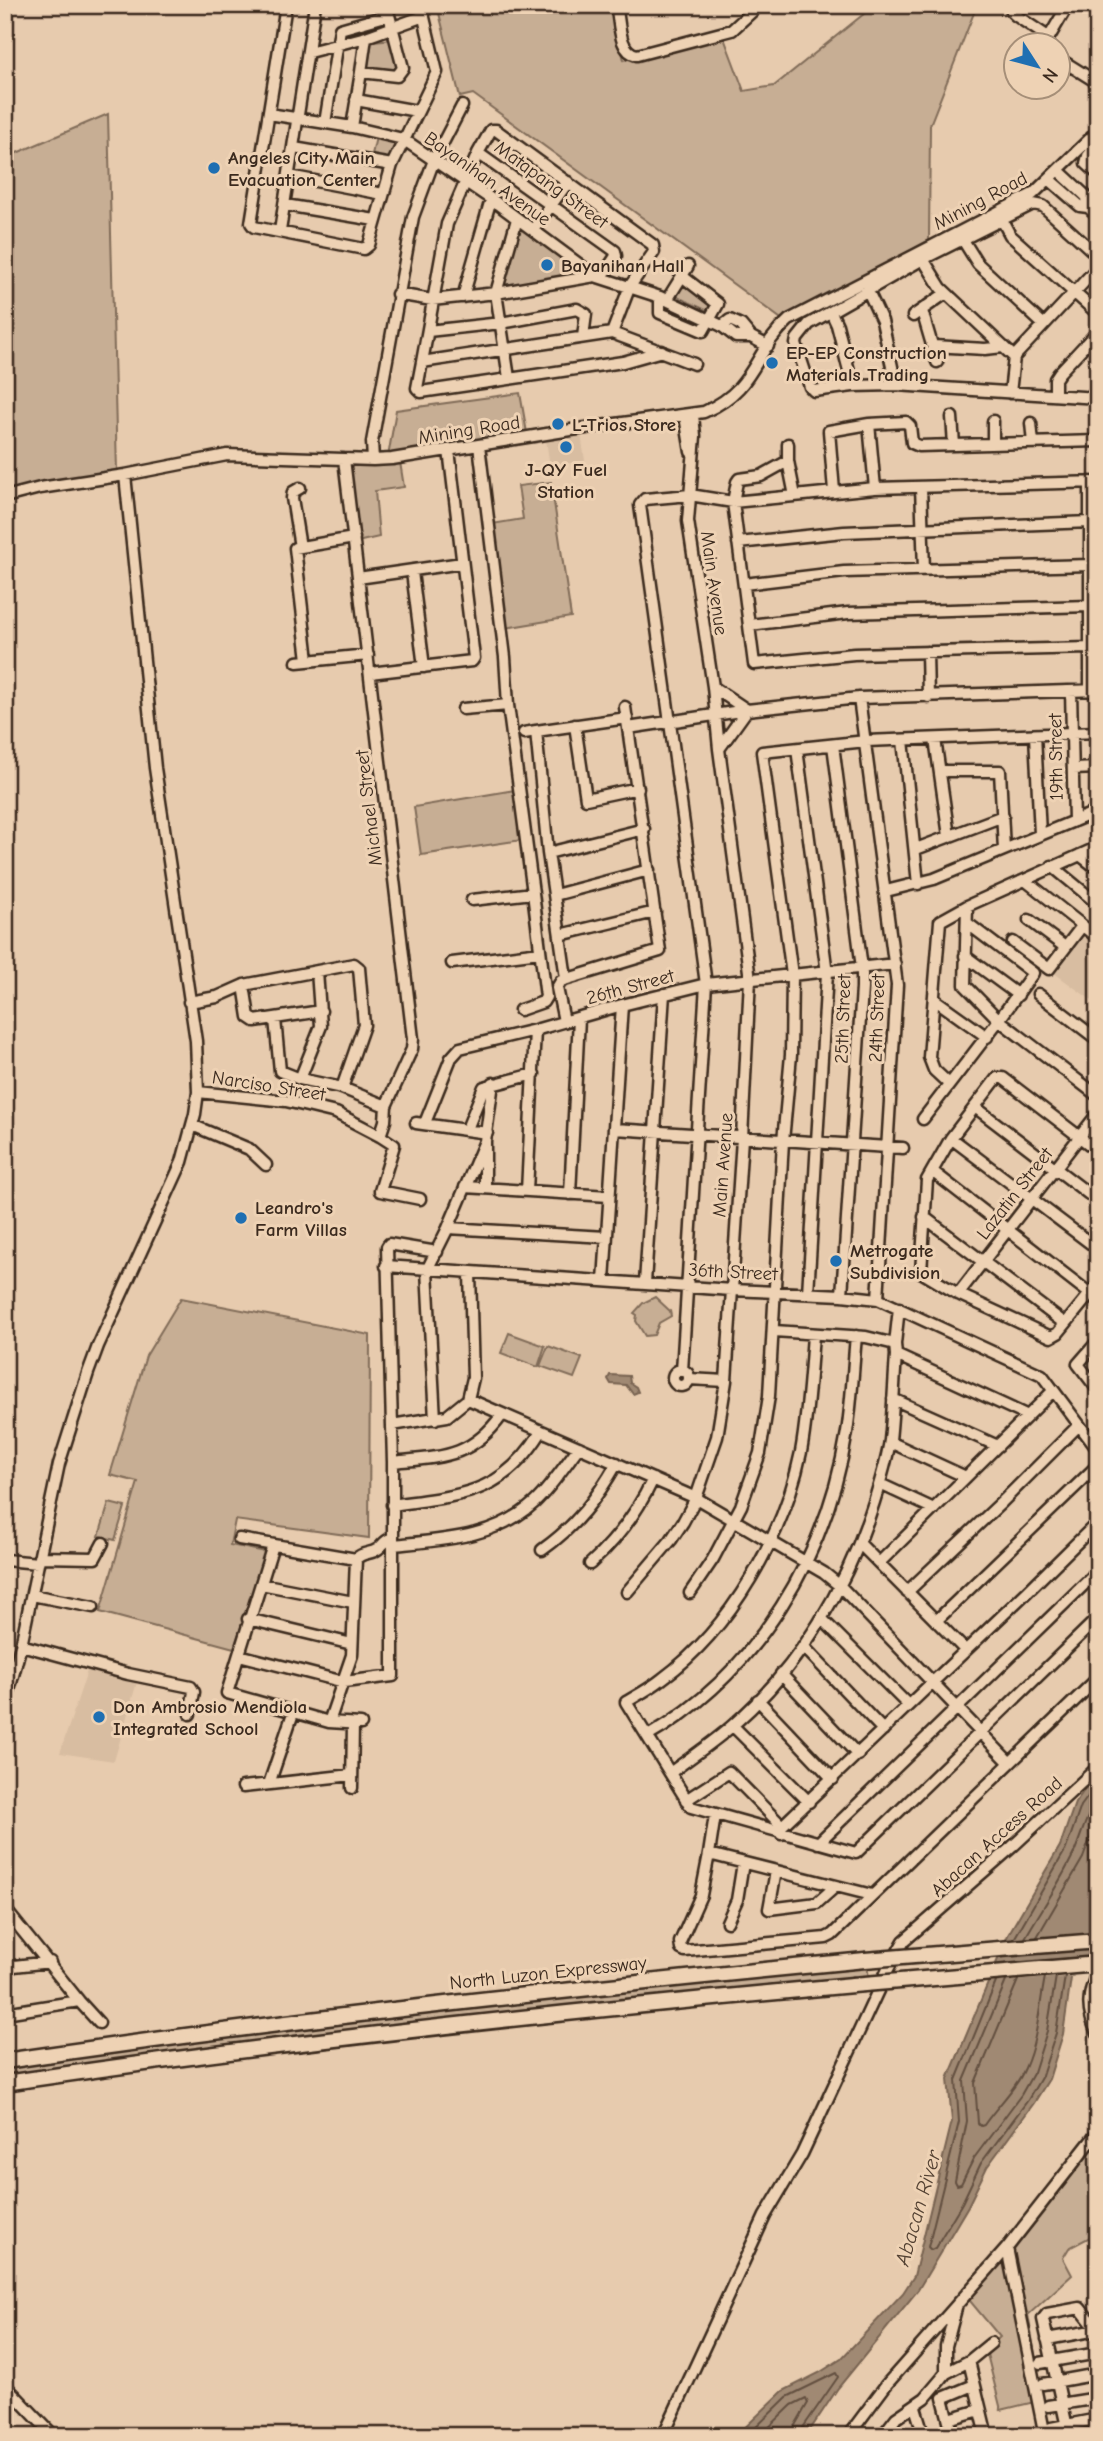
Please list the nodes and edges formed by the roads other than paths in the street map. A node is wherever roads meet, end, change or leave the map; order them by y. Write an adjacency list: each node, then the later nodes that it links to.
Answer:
1 (286, 5): 21 (street)
2 (315, 5): 14 (street)
3 (421, 5): 8 (street)
4 (616, 5): 5 (street)
5 (758, 5)
6 (1014, 5): 10 (street)
7 (1068, 5): 11 (street)
8 (424, 16): 9 (street); 20 (street)
9 (394, 27): 12 (street); 13 (street); 16 (street)
10 (1035, 32)
11 (1052, 32)
12 (366, 37): 13 (street); 16 (street)
13 (339, 44): 14 (street); 23 (street)
14 (309, 52): 22 (street)
15 (1072, 67): 17 (street)
16 (361, 72): 18 (street)
17 (1098, 83)
18 (356, 100): 20 (street); 24 (street)
19 (462, 106): 30 (street)
20 (417, 111): 26 (street)
21 (269, 114): 22 (street, Bayanihan Avenue); 50 (street)
22 (299, 119): 23 (street, Bayanihan Avenue); 28 (street)
23 (325, 123): 24 (street, Bayanihan Avenue)
24 (352, 127): 26 (street, Bayanihan Avenue)
25 (1098, 131): 32 (street, Mining Road)
26 (403, 139): 30 (street, Bayanihan Avenue); 31 (street)
27 (1098, 144): 33 (street)
28 (294, 148): 31 (street); 34 (street)
29 (478, 153): 36 (street); 37 (street); 43 (street, Matapang Street)
30 (434, 160): 36 (street, Bayanihan Avenue); 63 (street)
31 (391, 165): 40 (street)
32 (1059, 171): 35 (street, Mining Road); 38 (street)
33 (1098, 174)
34 (289, 176): 40 (street); 42 (street)
35 (1050, 180): 39 (street); 76 (street, Mining Road)
36 (465, 181): 41 (street, Bayanihan Avenue); 66 (street)
37 (569, 182): 43 (street); 58 (street)
38 (1072, 184): 39 (street); 44 (street)
39 (1064, 193): 44 (street)
40 (383, 194): 47 (street)
41 (491, 199): 46 (street, Bayanihan Avenue); 64 (street)
42 (285, 205): 47 (street); 50 (street)
43 (552, 205): 49 (street); 57 (street, Matapang Street)
44 (1088, 207): 45 (street)
45 (1098, 216)
46 (517, 219): 49 (street, Bayanihan Avenue); 60 (street)
47 (375, 220): 50 (street)
48 (1002, 220): 51 (street); 52 (street); 62 (street)
49 (533, 230): 57 (street, Bayanihan Avenue)
50 (280, 231)
51 (963, 240): 53 (street); 71 (street)
52 (1098, 256)
53 (923, 259): 59 (street); 61 (street)
54 (688, 266): 56 (street)
55 (1098, 267): 62 (street)
56 (682, 276): 65 (street); 69 (street)
57 (598, 277): 58 (street); 60 (street)
58 (630, 286): 65 (street); 74 (street)
59 (868, 291): 67 (street); 86 (street)
60 (496, 293): 64 (street); 70 (street)
61 (946, 293): 77 (street); 78 (street)
62 (1074, 293): 68 (street); 71 (street)
63 (397, 294): 66 (street); 104 (street)
64 (463, 297): 66 (street)
65 (663, 299): 69 (street)
66 (432, 300): 72 (street)
67 (831, 312): 87 (street); 87 (street)
68 (1098, 314)
69 (710, 320): 76 (street)
70 (501, 323): 72 (street); 75 (street); 79 (street)
71 (1044, 325): 81 (street)
72 (428, 331): 82 (street)
73 (1098, 331): 89 (street)
74 (612, 333): 75 (street); 80 (street)
75 (583, 337): 79 (street)
76 (768, 346): 91 (street, Mining Road)
77 (934, 346): 78 (street); 83 (street)
78 (1003, 346): 81 (street)
79 (505, 350): 82 (street); 85 (street)
80 (662, 351): 84 (street); 85 (street)
81 (1014, 357): 88 (street)
82 (422, 362): 85 (street)
83 (937, 362)
84 (694, 364)
85 (509, 378)
86 (896, 385): 87 (street); 88 (street)
87 (853, 386)
88 (1010, 393): 89 (street)
89 (1055, 394): 90 (street)
90 (1098, 398)
91 (689, 416): 100 (street, Mining Road); 112 (street, Main Avenue)
92 (952, 417): 101 (street)
93 (993, 421): 99 (street)
94 (1031, 423): 97 (street)
95 (869, 424): 101 (street); 110 (street); 111 (street)
96 (1098, 441): 97 (street)
97 (1033, 443): 99 (street)
98 (788, 444): 105 (street)
99 (993, 444): 101 (street)
100 (479, 445): 102 (street, Mining Road); 141 (street)
101 (954, 445)
102 (449, 450): 104 (street, Mining Road); 121 (street)
103 (344, 459): 104 (street, Mining Road); 106 (street, Mining Road); 118 (street, Michael Street)
104 (373, 460)
105 (788, 461): 114 (street); 115 (street)
106 (125, 475): 113 (street, Mining Road); 210 (street)
107 (1094, 482): 108 (street); 116 (street)
108 (921, 487): 110 (street); 117 (street)
109 (300, 488): 120 (street)
110 (875, 488): 111 (street)
111 (834, 491): 114 (street)
112 (690, 495): 115 (street); 136 (street, Main Avenue); 146 (street)
113 (5, 496)
114 (794, 496): 115 (street)
115 (733, 502): 119 (street)
116 (1090, 522): 117 (street); 122 (street)
117 (922, 530): 119 (street); 123 (street)
118 (354, 538): 120 (street); 125 (street, Michael Street)
119 (738, 543): 126 (street)
120 (300, 547): 132 (street)
121 (463, 563): 124 (street); 134 (street)
122 (1090, 565): 123 (street); 127 (street)
123 (924, 569): 126 (street)
124 (412, 572): 125 (street); 134 (street)
125 (358, 578): 131 (street, Michael Street)
126 (744, 584): 128 (street)
127 (1090, 606): 128 (street); 129 (street)
128 (750, 625): 130 (street)
129 (1093, 641): 130 (street); 137 (street)
130 (927, 652): 139 (street)
131 (368, 655): 132 (street); 135 (street, Michael Street)
132 (308, 660): 133 (street)
133 (297, 662)
134 (424, 667): 135 (street)
135 (370, 673): 228 (street, Michael Street)
136 (713, 687): 144 (street); 145 (street, Main Avenue)
137 (1094, 690): 138 (street)
138 (1071, 691): 139 (street); 152 (street, 19th Street)
139 (928, 697): 140 (street)
140 (859, 698): 144 (street); 156 (street, 24th Street)
141 (508, 705): 143 (street); 181 (street)
142 (625, 707): 147 (street)
143 (463, 709)
144 (747, 710): 145 (street); 159 (street)
145 (715, 716): 146 (street); 159 (street, Main Avenue)
146 (669, 722): 147 (street); 204 (street)
147 (627, 723): 148 (street); 163 (street)
148 (575, 725): 149 (street); 163 (street)
149 (536, 731): 151 (street); 173 (street)
150 (1098, 732): 152 (street)
151 (524, 733)
152 (1072, 733): 153 (street); 161 (street, 19th Street)
153 (1035, 735): 155 (street); 168 (street)
154 (903, 740): 155 (street); 156 (street); 171 (street)
155 (935, 740): 162 (street)
156 (866, 741): 157 (street); 180 (street, 24th Street)
157 (833, 745): 158 (street); 198 (street, 25th Street)
158 (797, 749): 200 (street); 201 (street)
159 (719, 750): 203 (street, Main Avenue)
160 (1098, 768): 161 (street)
161 (1073, 769): 166 (street, 19th Street)
162 (940, 771): 165 (street); 169 (street)
163 (638, 788): 167 (street)
164 (1098, 811): 166 (street)
165 (1003, 816): 169 (street); 172 (street)
166 (1074, 821): 168 (street)
167 (644, 829): 173 (street); 177 (street)
168 (1040, 834): 172 (street)
169 (949, 836): 171 (street)
170 (1098, 847): 174 (street)
171 (916, 849): 179 (street)
172 (1004, 850): 179 (street)
173 (548, 853): 182 (street)
174 (1080, 855): 175 (street); 176 (street)
175 (1052, 866): 178 (street); 184 (street)
176 (1098, 869)
177 (649, 870): 182 (street); 186 (street)
178 (1025, 880): 185 (street); 189 (street)
179 (918, 884): 180 (street)
180 (886, 891): 197 (street, 24th Street)
181 (533, 893): 183 (street); 194 (street)
182 (555, 895): 190 (street)
183 (472, 900)
184 (1098, 904)
185 (967, 906): 188 (street); 209 (street)
186 (655, 912): 190 (street); 202 (street)
187 (1029, 920): 193 (street)
188 (967, 923): 195 (street); 208 (street)
189 (1082, 926): 191 (street); 193 (street)
190 (560, 936): 202 (street)
191 (1098, 938)
192 (1013, 942): 193 (street)
193 (1065, 947)
194 (540, 952): 196 (street); 212 (street)
195 (965, 956): 208 (street); 216 (street)
196 (452, 963)
197 (895, 964): 198 (street, 26th Street); 245 (street, 24th Street)
198 (862, 968): 200 (street, 26th Street); 244 (street, 25th Street)
199 (317, 971): 205 (street); 213 (street); 225 (street)
200 (827, 973): 201 (street, 26th Street); 243 (street)
201 (792, 975): 203 (street, 26th Street); 242 (street)
202 (566, 978): 217 (street)
203 (750, 979): 204 (street, 26th Street); 240 (street, Main Avenue)
204 (706, 984): 206 (street, 26th Street); 237 (street)
205 (244, 985): 210 (street); 215 (street)
206 (664, 993): 211 (street, 26th Street); 235 (street)
207 (1038, 994): 220 (street)
208 (1018, 995): 216 (street)
209 (934, 999): 219 (street); 224 (street)
210 (189, 1002): 226 (street)
211 (622, 1005): 214 (street, 26th Street); 234 (street)
212 (520, 1010)
213 (321, 1011): 215 (street); 222 (street)
214 (579, 1018): 217 (street, 26th Street); 254 (street)
215 (275, 1019): 222 (street)
216 (999, 1020): 219 (street); 227 (street)
217 (564, 1021): 218 (street, 26th Street)
218 (536, 1030): 221 (street); 233 (street, 26th Street)
219 (987, 1037): 224 (street)
220 (1098, 1040)
221 (534, 1074): 223 (street); 253 (street)
222 (300, 1079): 225 (street)
223 (493, 1083): 233 (street); 238 (street)
224 (949, 1084): 231 (street)
225 (342, 1088): 228 (street)
226 (198, 1092): 232 (street); 236 (street, Narciso Street)
227 (1098, 1096)
228 (386, 1106): 236 (street, Michael Street)
229 (975, 1107): 239 (street); 241 (street); 249 (street)
230 (1098, 1113): 239 (street, Lazatin Street)
231 (923, 1119)
232 (192, 1125): 248 (street); 322 (street)
233 (467, 1129): 238 (street)
234 (615, 1129): 235 (street); 255 (street)
235 (657, 1132): 237 (street); 270 (street)
236 (375, 1135): 256 (street)
237 (698, 1135): 240 (street); 272 (street)
238 (486, 1137): 251 (street); 252 (street)
239 (1079, 1137): 247 (street); 249 (street, Lazatin Street)
240 (742, 1138): 242 (street); 273 (street, Main Avenue)
241 (951, 1138): 250 (street); 257 (street)
242 (783, 1141): 243 (street); 274 (street)
243 (817, 1143): 244 (street); 275 (street)
244 (853, 1145): 245 (street); 278 (street, 25th Street)
245 (887, 1148): 246 (street); 279 (street, 24th Street)
246 (903, 1148)
247 (1098, 1151)
248 (266, 1165)
249 (1054, 1168): 257 (street, Lazatin Street); 258 (street)
250 (932, 1171): 259 (street); 261 (street)
251 (465, 1187): 252 (street); 260 (street)
252 (485, 1188): 253 (street)
253 (527, 1191): 254 (street)
254 (570, 1194): 255 (street)
255 (609, 1196): 262 (street)
256 (420, 1199)
257 (1031, 1200): 261 (street, Lazatin Street); 263 (street)
258 (1098, 1201)
259 (924, 1217): 265 (street); 277 (street)
260 (448, 1228): 262 (street); 264 (street)
261 (1008, 1230): 265 (street, Lazatin Street); 276 (street)
262 (606, 1237): 269 (street)
263 (1098, 1249)
264 (437, 1252): 266 (street); 267 (street)
265 (982, 1262): 277 (street, Lazatin Street); 281 (street)
266 (386, 1266): 267 (street, 36th Street); 295 (street)
267 (428, 1270): 268 (street, 36th Street); 294 (street)
268 (470, 1273): 269 (street, 36th Street); 290 (street)
269 (604, 1280): 270 (street, 36th Street)
270 (645, 1283): 272 (street, 36th Street)
271 (1098, 1283): 276 (street)
272 (686, 1286): 273 (street, 36th Street); 287 (street)
273 (732, 1290): 274 (street, 36th Street); 287 (street, Main Avenue)
274 (773, 1291): 275 (street, 36th Street); 282 (street)
275 (808, 1293): 278 (street, 36th Street)
276 (1089, 1293): 281 (street)
277 (958, 1294): 281 (street)
278 (842, 1295): 279 (street, 36th Street)
279 (878, 1299): 280 (street, 36th Street)
280 (899, 1308): 286 (street); 289 (street, 36th Street)
281 (1064, 1323)
282 (774, 1331): 283 (street); 311 (street)
283 (813, 1335): 284 (street); 315 (street)
284 (856, 1336): 286 (street); 323 (street)
285 (1098, 1341): 288 (street)
286 (895, 1350): 291 (street); 293 (street)
287 (726, 1381): 308 (street, Main Avenue)
288 (1098, 1390)
289 (1052, 1392): 293 (street); 296 (street, 36th Street)
290 (468, 1399): 292 (street); 294 (street)
291 (893, 1399): 298 (street); 299 (street)
292 (502, 1415): 297 (street); 302 (street)
293 (1028, 1416): 299 (street)
294 (435, 1419): 295 (street)
295 (392, 1424): 302 (street)
296 (1079, 1425): 301 (street, 36th Street); 331 (street)
297 (541, 1432): 300 (street); 309 (street)
298 (890, 1442): 305 (street); 307 (street)
299 (998, 1446): 305 (street)
300 (579, 1447): 303 (street); 314 (street)
301 (1098, 1450)
302 (393, 1462): 309 (street)
303 (617, 1463): 306 (street); 319 (street)
304 (1098, 1465): 338 (street)
305 (966, 1477): 310 (street)
306 (653, 1479): 308 (street); 325 (street)
307 (880, 1484): 310 (street); 317 (street)
308 (696, 1498): 311 (street); 329 (street, Main Avenue)
309 (393, 1505): 314 (street)
310 (934, 1509): 324 (street)
311 (735, 1521): 315 (street); 330 (street)
312 (1098, 1522): 342 (street)
313 (239, 1539): 318 (street)
314 (392, 1541): 320 (street); 347 (street)
315 (770, 1541): 323 (street); 358 (street)
316 (103, 1543): 322 (street)
317 (860, 1544): 324 (street); 328 (street)
318 (273, 1545): 320 (street); 327 (street)
319 (542, 1550)
320 (356, 1559): 333 (street)
321 (5, 1560): 322 (street)
322 (39, 1560): 332 (street)
323 (806, 1562): 328 (street); 358 (street)
324 (879, 1563): 331 (street)
325 (590, 1564)
326 (1098, 1571): 351 (street)
327 (261, 1584): 333 (street); 336 (street)
328 (840, 1586): 337 (street); 346 (street)
329 (627, 1592)
330 (690, 1592)
331 (907, 1592): 338 (street)
332 (32, 1595): 334 (street); 340 (street)
333 (354, 1602): 339 (street)
334 (93, 1607)
335 (1098, 1618): 357 (street)
336 (248, 1619): 339 (street); 343 (street)
337 (822, 1619): 341 (street); 349 (street)
338 (936, 1621): 342 (street)
339 (352, 1644): 347 (street)
340 (21, 1645): 350 (street); 353 (street)
341 (803, 1646): 344 (street); 356 (street)
342 (965, 1650): 346 (street)
343 (239, 1655): 347 (street); 352 (street)
344 (781, 1674): 348 (street); 359 (street)
345 (1098, 1678): 360 (street)
346 (933, 1681): 349 (street); 351 (street)
347 (344, 1682): 354 (street)
348 (758, 1700): 355 (street); 364 (street)
349 (908, 1705): 356 (street)
350 (5, 1706)
351 (958, 1708): 357 (street); 372 (street)
352 (293, 1713): 354 (street); 365 (street)
353 (190, 1714)
354 (329, 1722): 363 (street)
355 (733, 1726): 362 (street); 369 (street)
356 (883, 1730): 359 (street)
357 (981, 1732): 360 (street); 372 (street)
358 (648, 1736): 362 (street)
359 (858, 1755): 364 (street)
360 (1010, 1763): 377 (street)
361 (1098, 1767): 418 (street, Abacan Access Road)
362 (670, 1773): 368 (street)
363 (352, 1774): 365 (street); 367 (street)
364 (832, 1779): 369 (street)
365 (269, 1784): 366 (street)
366 (243, 1787)
367 (352, 1788)
368 (686, 1800): 370 (street); 371 (street)
369 (809, 1802): 371 (street)
370 (715, 1815): 371 (street); 373 (street)
371 (782, 1830): 372 (street)
372 (818, 1843)
373 (709, 1854): 374 (street); 377 (street)
374 (743, 1863): 375 (street); 380 (street)
375 (776, 1871): 376 (street); 376 (street)
376 (836, 1886): 377 (street)
377 (872, 1895)
378 (5, 1909): 379 (street)
379 (9, 1920): 382 (street)
380 (727, 1922)
381 (1098, 1941): 390 (highway, North Luzon Expressway, bridge)
382 (50, 1962): 384 (street); 386 (street)
383 (1098, 1964): 391 (highway, bridge)
384 (5, 1967)
385 (1098, 1972): 389 (street)
386 (79, 2001): 387 (street); 388 (street)
387 (5, 2013)
388 (99, 2023)
389 (1098, 2034)
390 (5, 2061)
391 (5, 2083)
392 (1098, 2132): 393 (street)
393 (1007, 2248): 394 (street); 416 (street)
394 (958, 2301): 402 (street); 419 (street)
395 (1097, 2331): 396 (street); 396 (street)
396 (1047, 2339): 400 (street)
397 (991, 2343): 399 (street)
398 (1098, 2353): 400 (street)
399 (969, 2361): 402 (street); 407 (street)
400 (1052, 2361): 401 (street); 404 (street)
401 (1040, 2363)
402 (946, 2373): 411 (street)
403 (1098, 2374): 404 (street)
404 (1057, 2382): 405 (street); 409 (street)
405 (1043, 2384)
406 (5, 2385): 417 (street)
407 (974, 2385): 412 (street); 413 (street)
408 (1098, 2398): 409 (street)
409 (1062, 2403): 410 (street); 415 (street)
410 (1048, 2406)
411 (915, 2407): 420 (street); 421 (street)
412 (980, 2410): 413 (street); 423 (street)
413 (949, 2418): 422 (street)
414 (1098, 2419): 415 (street)
415 (1068, 2430): 416 (street)
416 (1048, 2432)
417 (54, 2436)
418 (663, 2436)
419 (848, 2436)
420 (882, 2436)
421 (924, 2436)
422 (953, 2436)
423 (987, 2436)

